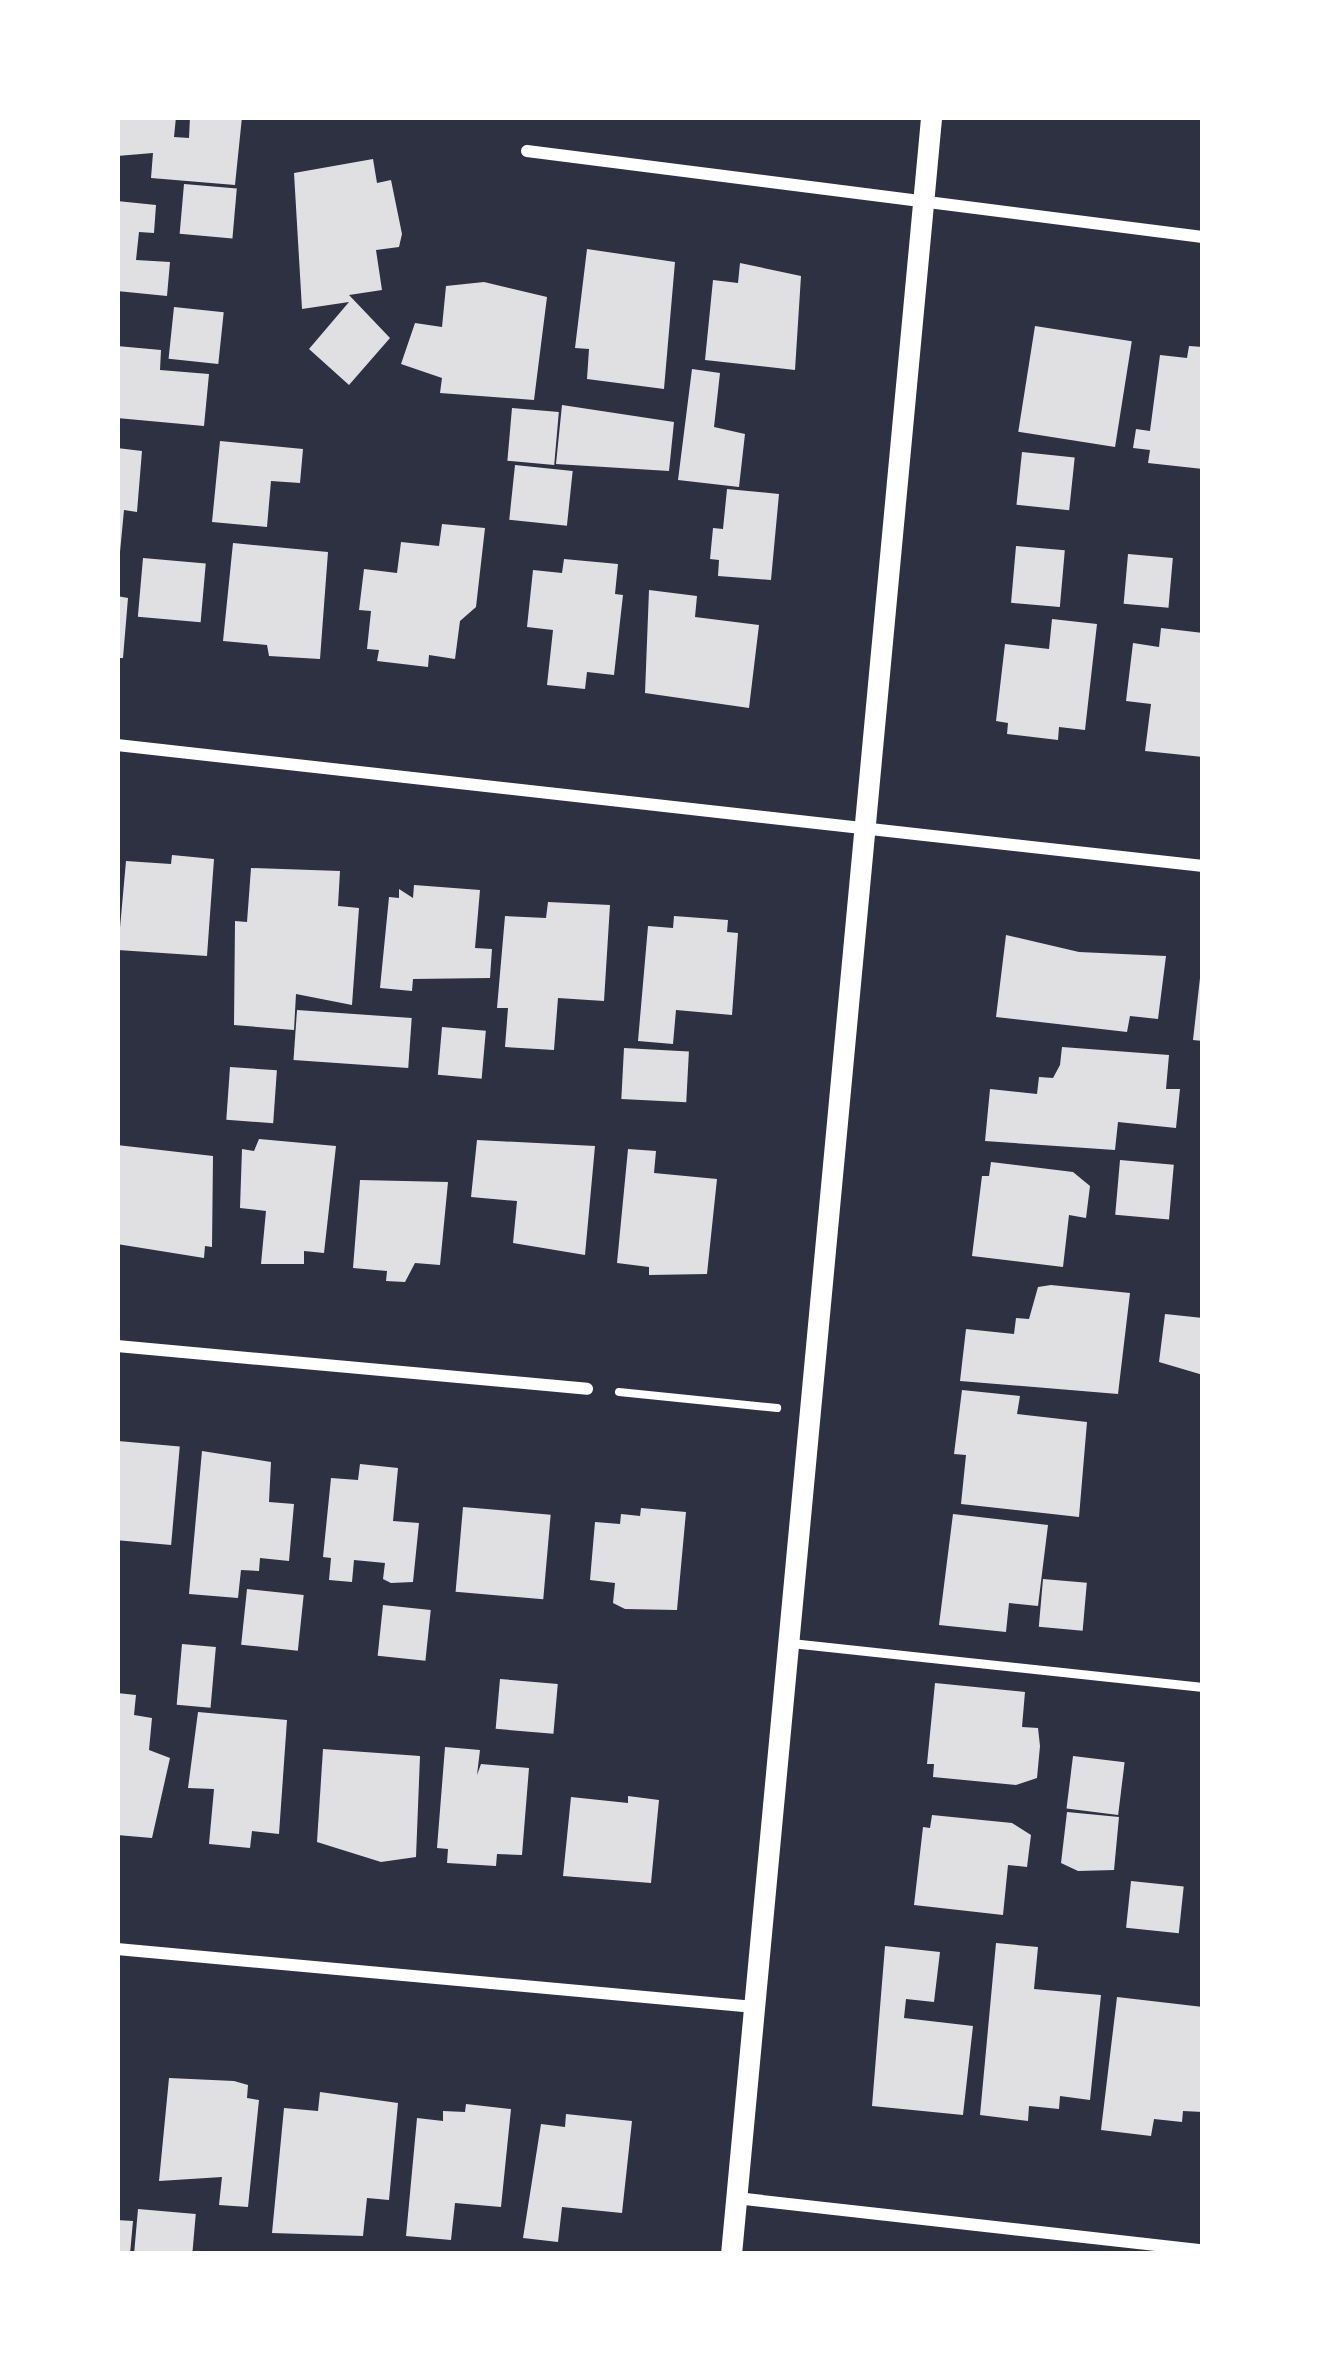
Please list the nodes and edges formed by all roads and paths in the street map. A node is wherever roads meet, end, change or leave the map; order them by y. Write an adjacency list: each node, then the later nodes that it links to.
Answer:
1 (931, 117): 3 (street)
2 (527, 151): 3 (street)
3 (924, 201): 4 (street); 6 (street)
4 (1203, 237)
5 (117, 745): 6 (street)
6 (866, 828): 7 (street); 10 (street)
7 (1203, 866)
8 (117, 1346): 9 (street)
9 (587, 1389): 10 (path)
10 (810, 1412): 11 (street)
11 (788, 1643): 12 (lane); 14 (street)
12 (1203, 1687)
13 (117, 1948): 14 (street)
14 (754, 2007): 15 (street)
15 (736, 2198): 16 (street); 17 (street)
16 (1203, 2250)
17 (731, 2254)

